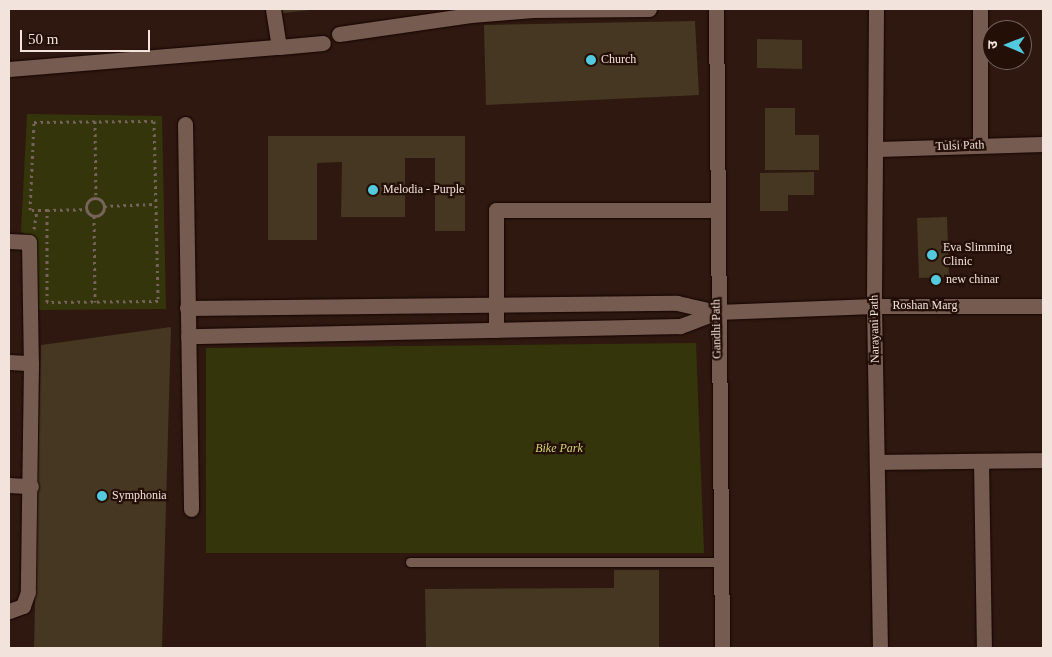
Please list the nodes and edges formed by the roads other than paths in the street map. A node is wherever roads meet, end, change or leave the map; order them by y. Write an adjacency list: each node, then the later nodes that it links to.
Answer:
1 (273, 9): 8 (street)
2 (649, 9): 6 (street)
3 (716, 9): 14 (street, Gandhi Path)
4 (876, 9): 13 (street, Narayani Path)
5 (980, 9): 11 (street)
6 (340, 34)
7 (323, 43): 8 (street)
8 (279, 46): 9 (street)
9 (9, 69)
10 (185, 124): 19 (street)
11 (980, 144): 12 (street, Tulsi Path); 13 (street, Tulsi Path)
12 (1043, 144)
13 (877, 149): 17 (street, Narayani Path)
14 (717, 210): 16 (street); 20 (street, Gandhi Path)
15 (9, 241): 24 (street)
16 (496, 304): 19 (street); 20 (street); 21 (street)
17 (874, 306): 18 (street, Roshan Marg); 20 (street, Roshan Marg); 27 (street, Narayani Path)
18 (1043, 306)
19 (188, 308): 22 (street)
20 (717, 312): 21 (street); 32 (street, Gandhi Path)
21 (496, 330): 22 (street)
22 (188, 336): 30 (street)
23 (9, 362): 24 (street)
24 (31, 363): 29 (street)
25 (1043, 460): 26 (street)
26 (981, 461): 27 (street); 36 (street)
27 (878, 462): 35 (street, Narayani Path)
28 (9, 485): 29 (street)
29 (31, 486): 33 (street)
30 (191, 509)
31 (410, 562): 32 (lane)
32 (720, 562): 34 (street, Gandhi Path)
33 (9, 611)
34 (722, 648)
35 (880, 648)
36 (984, 648)

